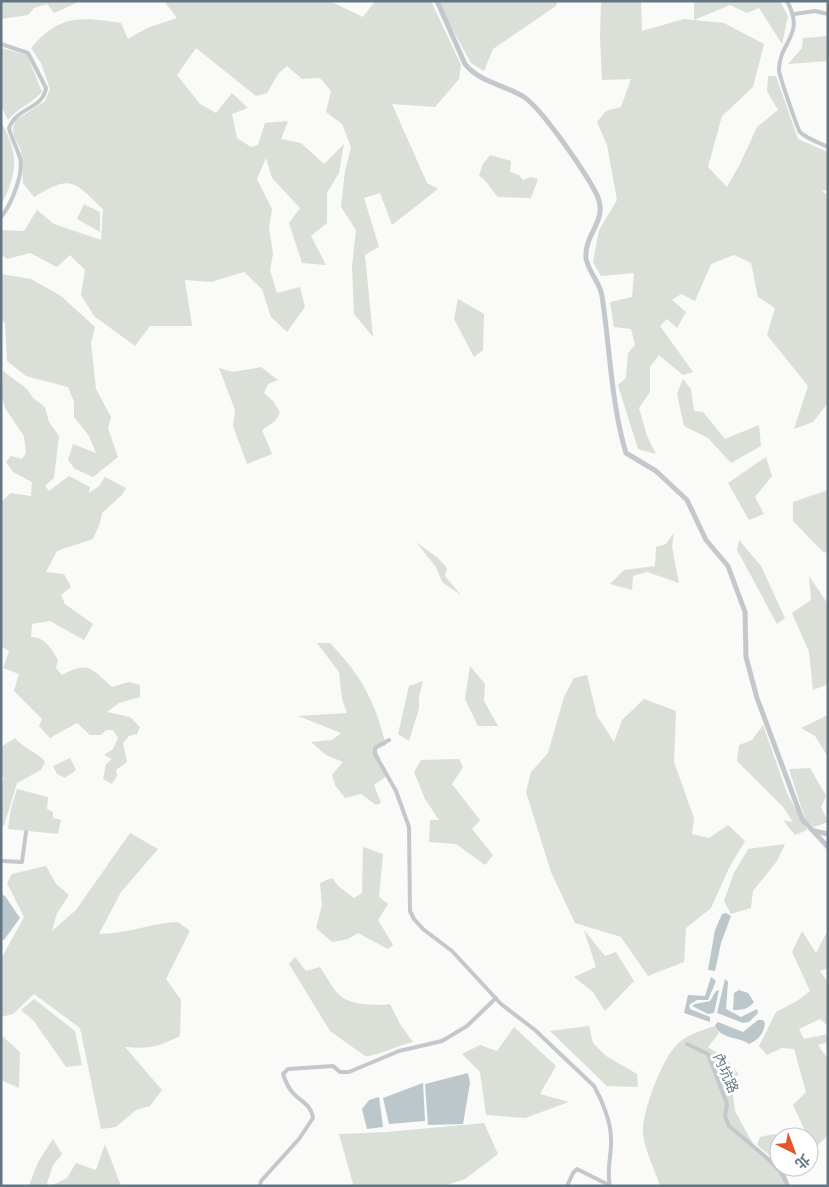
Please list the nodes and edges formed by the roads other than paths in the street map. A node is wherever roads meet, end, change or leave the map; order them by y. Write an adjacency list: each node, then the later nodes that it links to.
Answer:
1 (437, 1): 9 (street)
2 (787, 1): 3 (street)
3 (794, 14): 4 (street); 6 (street)
4 (828, 14)
5 (1, 44): 7 (street)
6 (828, 147)
7 (1, 217)
8 (389, 740): 14 (street)
9 (813, 831): 11 (street); 12 (street)
10 (26, 832): 13 (street)
11 (828, 834)
12 (828, 847)
13 (3, 861)
14 (496, 998): 16 (street); 17 (street)
15 (687, 1044): 19 (street, 內坑路)
16 (609, 1185): 18 (street)
17 (260, 1186)
18 (567, 1186)
19 (788, 1186)

